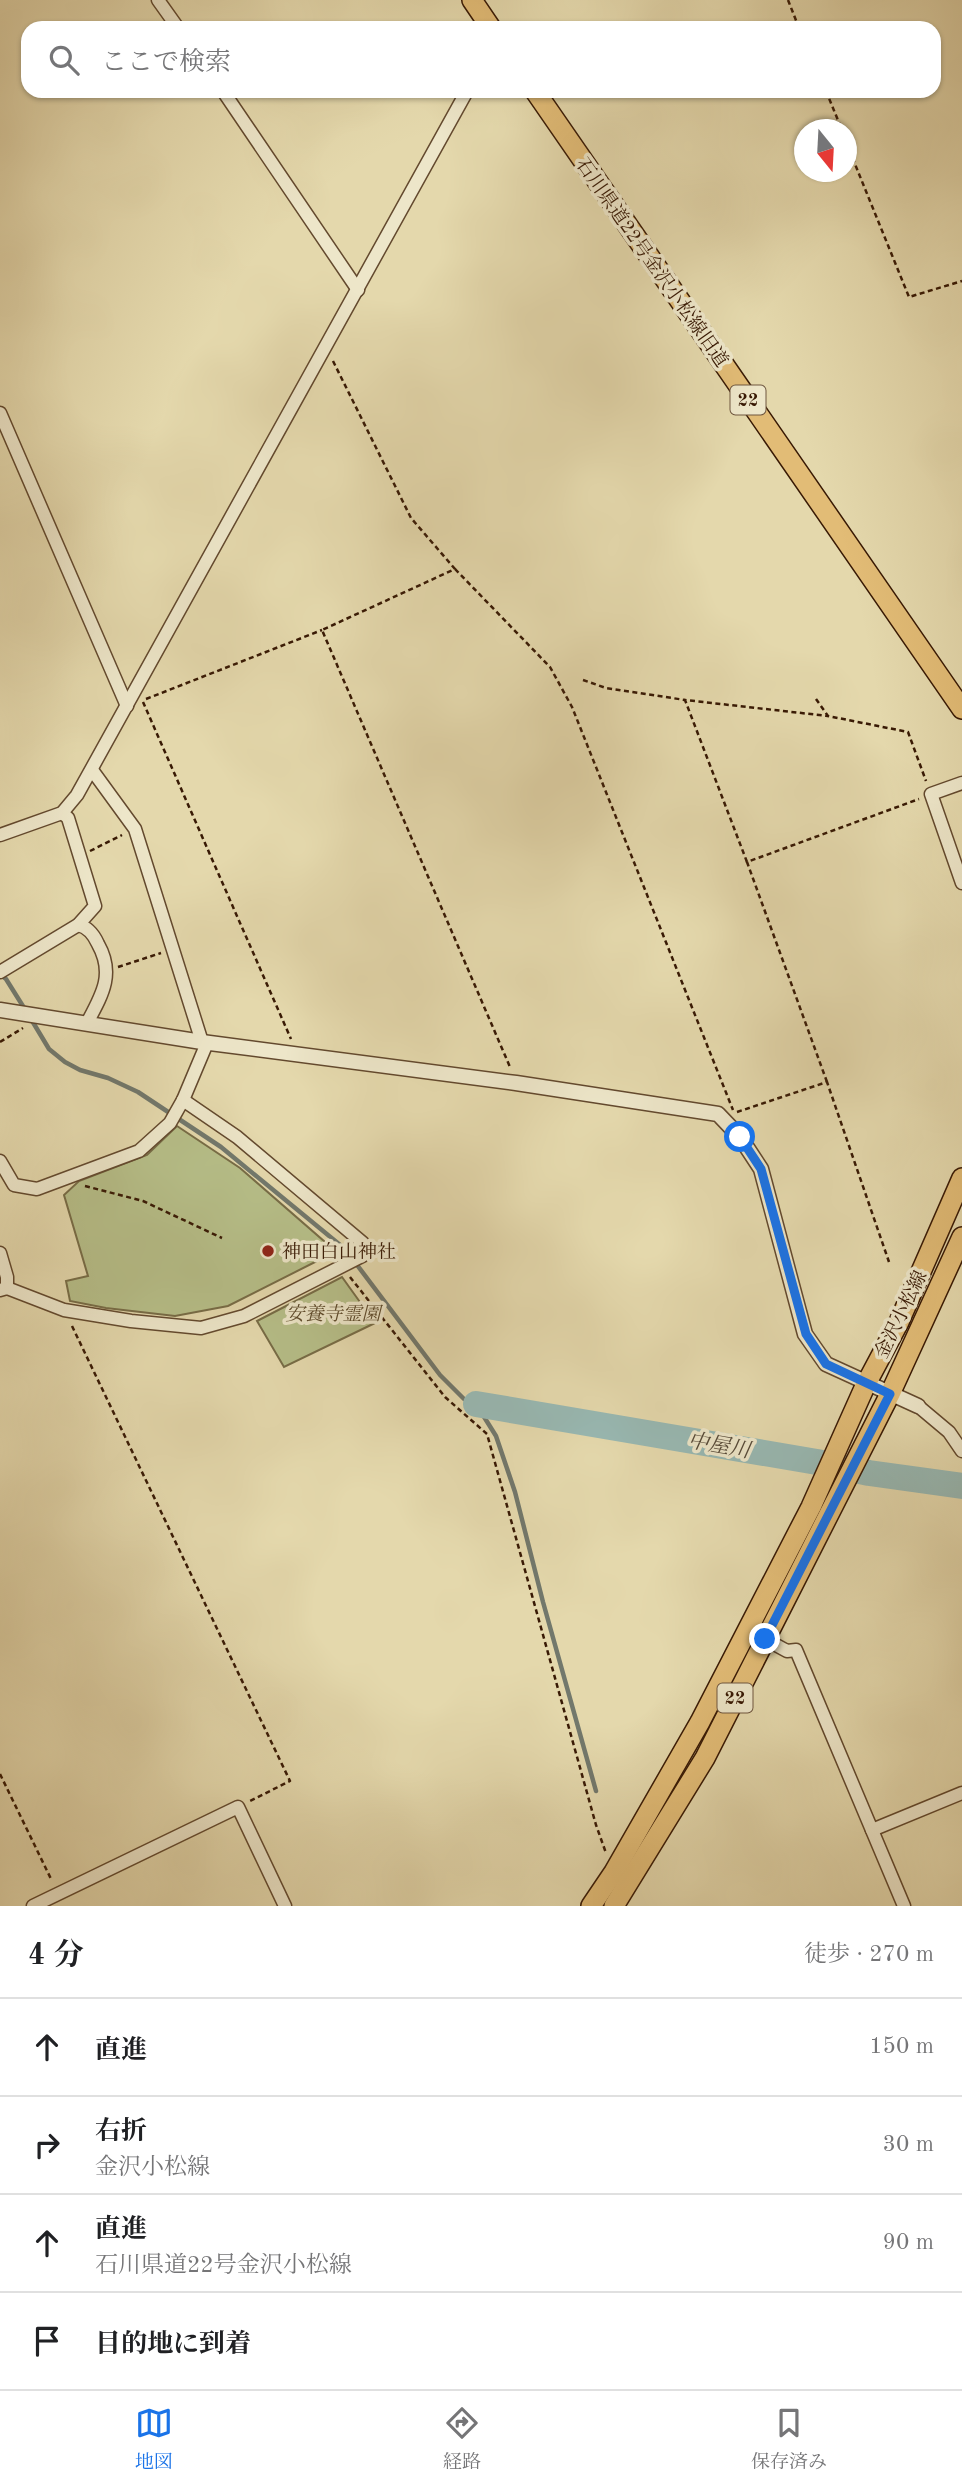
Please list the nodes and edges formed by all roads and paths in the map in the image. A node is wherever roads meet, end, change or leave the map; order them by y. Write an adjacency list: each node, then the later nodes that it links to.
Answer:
1 (159, 0): 4 (street)
2 (472, 0): 5 (main road)
3 (788, 0): 6 (path)
4 (173, 21)
5 (486, 21)
6 (796, 21)
7 (228, 98): 14 (street)
8 (463, 98): 14 (street)
9 (540, 98): 24 (main road, 石川県道22号金沢小松線旧道 / 22)
10 (829, 98): 11 (path)
11 (837, 119)
12 (857, 169): 13 (path)
13 (962, 281)
14 (358, 290): 15 (street)
15 (325, 345): 17 (path); 23 (street)
16 (0, 413): 23 (street)
17 (455, 569): 18 (path); 45 (path)
18 (322, 630): 22 (path); 46 (path)
19 (583, 680): 21 (path)
20 (816, 699): 25 (path)
21 (685, 700): 25 (path); 33 (path)
22 (142, 701): 23 (path); 44 (path)
23 (127, 706): 26 (street)
24 (962, 709)
25 (828, 716): 28 (path)
26 (92, 770): 29 (street); 30 (street)
27 (962, 783): 28 (street)
28 (931, 794): 33 (path); 34 (street)
29 (62, 813): 31 (street); 32 (street)
30 (135, 829): 32 (path); 36 (street)
31 (0, 835)
32 (81, 855): 35 (street)
33 (747, 862): 45 (path)
34 (962, 883)
35 (78, 925): 37 (street); 38 (street)
36 (171, 950): 37 (path); 43 (street)
37 (107, 970): 41 (street)
38 (2, 971)
39 (0, 1010): 40 (street)
40 (26, 1013): 41 (street); 42 (path)
41 (87, 1023): 43 (street)
42 (0, 1042)
43 (205, 1043): 44 (street); 47 (street)
44 (297, 1055): 46 (street)
45 (827, 1082): 54 (path)
46 (516, 1083): 58 (street)
47 (180, 1104): 50 (street); 55 (street)
48 (1, 1168): 50 (street)
49 (962, 1178): 58 (main road, 金沢小松線 / 22)
50 (61, 1180): 52 (path)
51 (962, 1237): 59 (main road, 金沢小松線 / 22)
52 (222, 1238)
53 (0, 1253): 56 (street)
54 (889, 1262)
55 (343, 1267): 57 (street); 67 (path)
56 (3, 1289): 57 (street)
57 (64, 1310): 65 (path)
58 (866, 1384): 59 (street); 67 (main road, 金沢小松線 / 22)
59 (890, 1394): 60 (street); 62 (main road, 金沢小松線 / 22)
60 (918, 1406): 61 (street)
61 (962, 1451)
62 (765, 1639): 66 (street); 72 (main road, 22)
63 (0, 1774): 68 (path)
64 (962, 1793): 66 (street)
65 (238, 1807): 68 (street); 70 (street)
66 (872, 1830): 73 (street)
67 (614, 1872): 71 (main road, 22)
68 (58, 1894): 69 (street)
69 (33, 1906)
70 (285, 1906)
71 (591, 1906)
72 (614, 1906)
73 (904, 1906)

